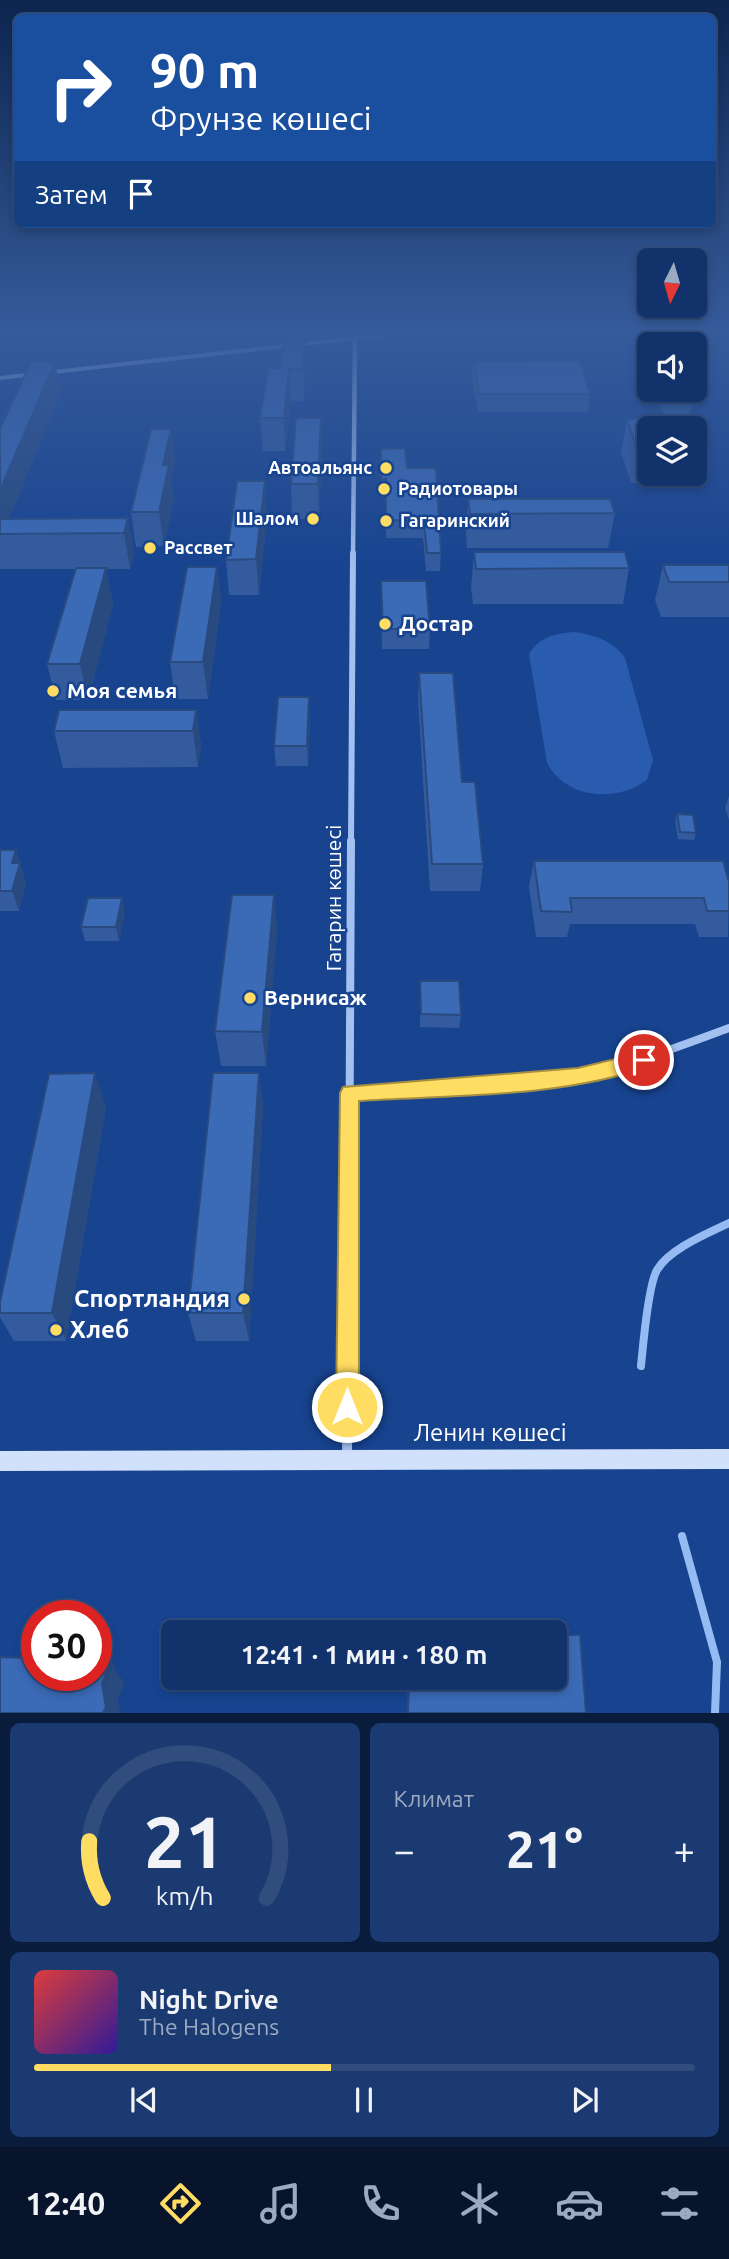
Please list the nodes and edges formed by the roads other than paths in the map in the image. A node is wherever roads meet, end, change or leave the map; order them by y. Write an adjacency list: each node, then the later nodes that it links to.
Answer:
1 (354, 414): 3 (street, Гагарин көшесі)
2 (729, 1028): 3 (street)
3 (349, 1093): 4 (street, Гагарин көшесі)
4 (347, 1459): 5 (main road, Ленин көшесі); 6 (main road, Ленин көшесі)
5 (729, 1459)
6 (0, 1461)

